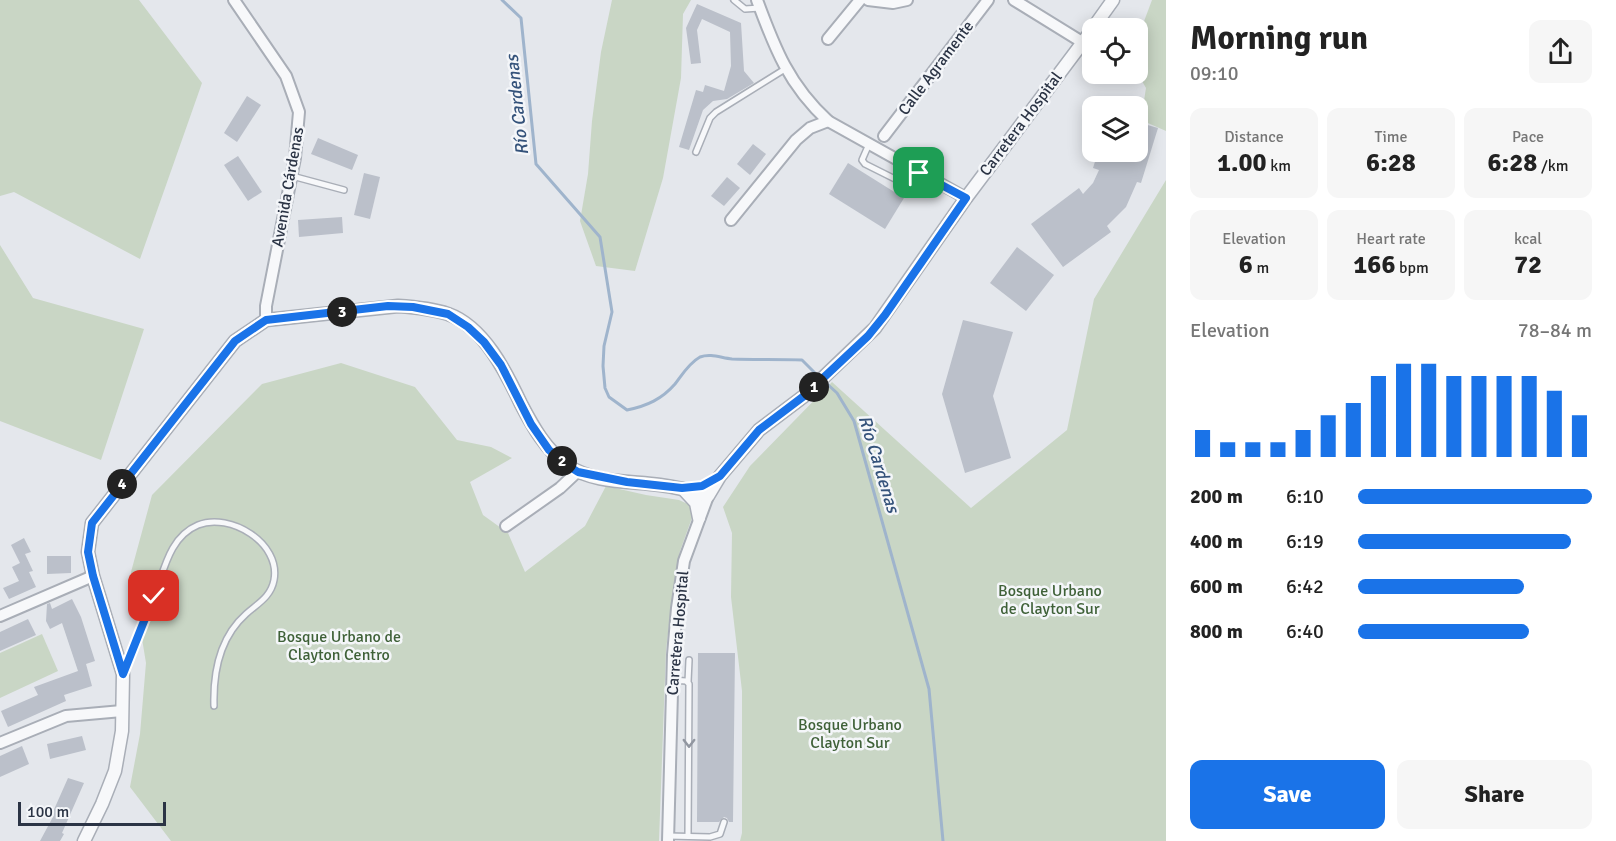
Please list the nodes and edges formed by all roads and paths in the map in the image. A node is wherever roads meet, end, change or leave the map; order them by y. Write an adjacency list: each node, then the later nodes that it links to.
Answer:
1 (234, 0): 19 (street, Avenida Cárdenas)
2 (734, 0): 9 (lane)
3 (860, 0): 11 (street)
4 (868, 0): 5 (street)
5 (907, 0)
6 (988, 0): 15 (street, Calle Agramente)
7 (1014, 0): 12 (street)
8 (1113, 0): 10 (street, Carretera Hospital)
9 (759, 4): 13 (street)
10 (1101, 18)
11 (828, 39)
12 (1082, 42): 21 (street, Carretera Hospital)
13 (785, 69): 14 (street); 17 (lane)
14 (828, 121): 16 (street); 22 (street)
15 (884, 136)
16 (869, 144): 18 (street); 18 (lane)
17 (696, 152)
18 (911, 168): 21 (street)
19 (292, 176): 20 (lane); 23 (street, Avenida Cárdenas)
20 (344, 190)
21 (966, 198): 25 (street, Carretera Hospital)
22 (731, 220)
23 (266, 320): 24 (street); 30 (street)
24 (578, 472): 26 (street); 29 (street)
25 (720, 476): 26 (street); 27 (street, Carretera Hospital)
26 (682, 488): 27 (street); 28 (street)
27 (708, 496): 28 (street, Carretera Hospital)
28 (699, 518): 34 (street, Carretera Hospital)
29 (506, 526)
30 (93, 576): 31 (street); 33 (street)
31 (0, 616)
32 (689, 660): 35 (lane)
33 (123, 674): 36 (lane); 37 (street)
34 (672, 680): 35 (lane); 41 (street, Carretera Hospital)
35 (688, 682): 40 (lane, one-way to 40)
36 (214, 706)
37 (122, 711): 38 (street); 42 (street)
38 (0, 743)
39 (724, 822): 40 (lane)
40 (688, 836): 41 (lane)
41 (668, 838)
42 (84, 841)

